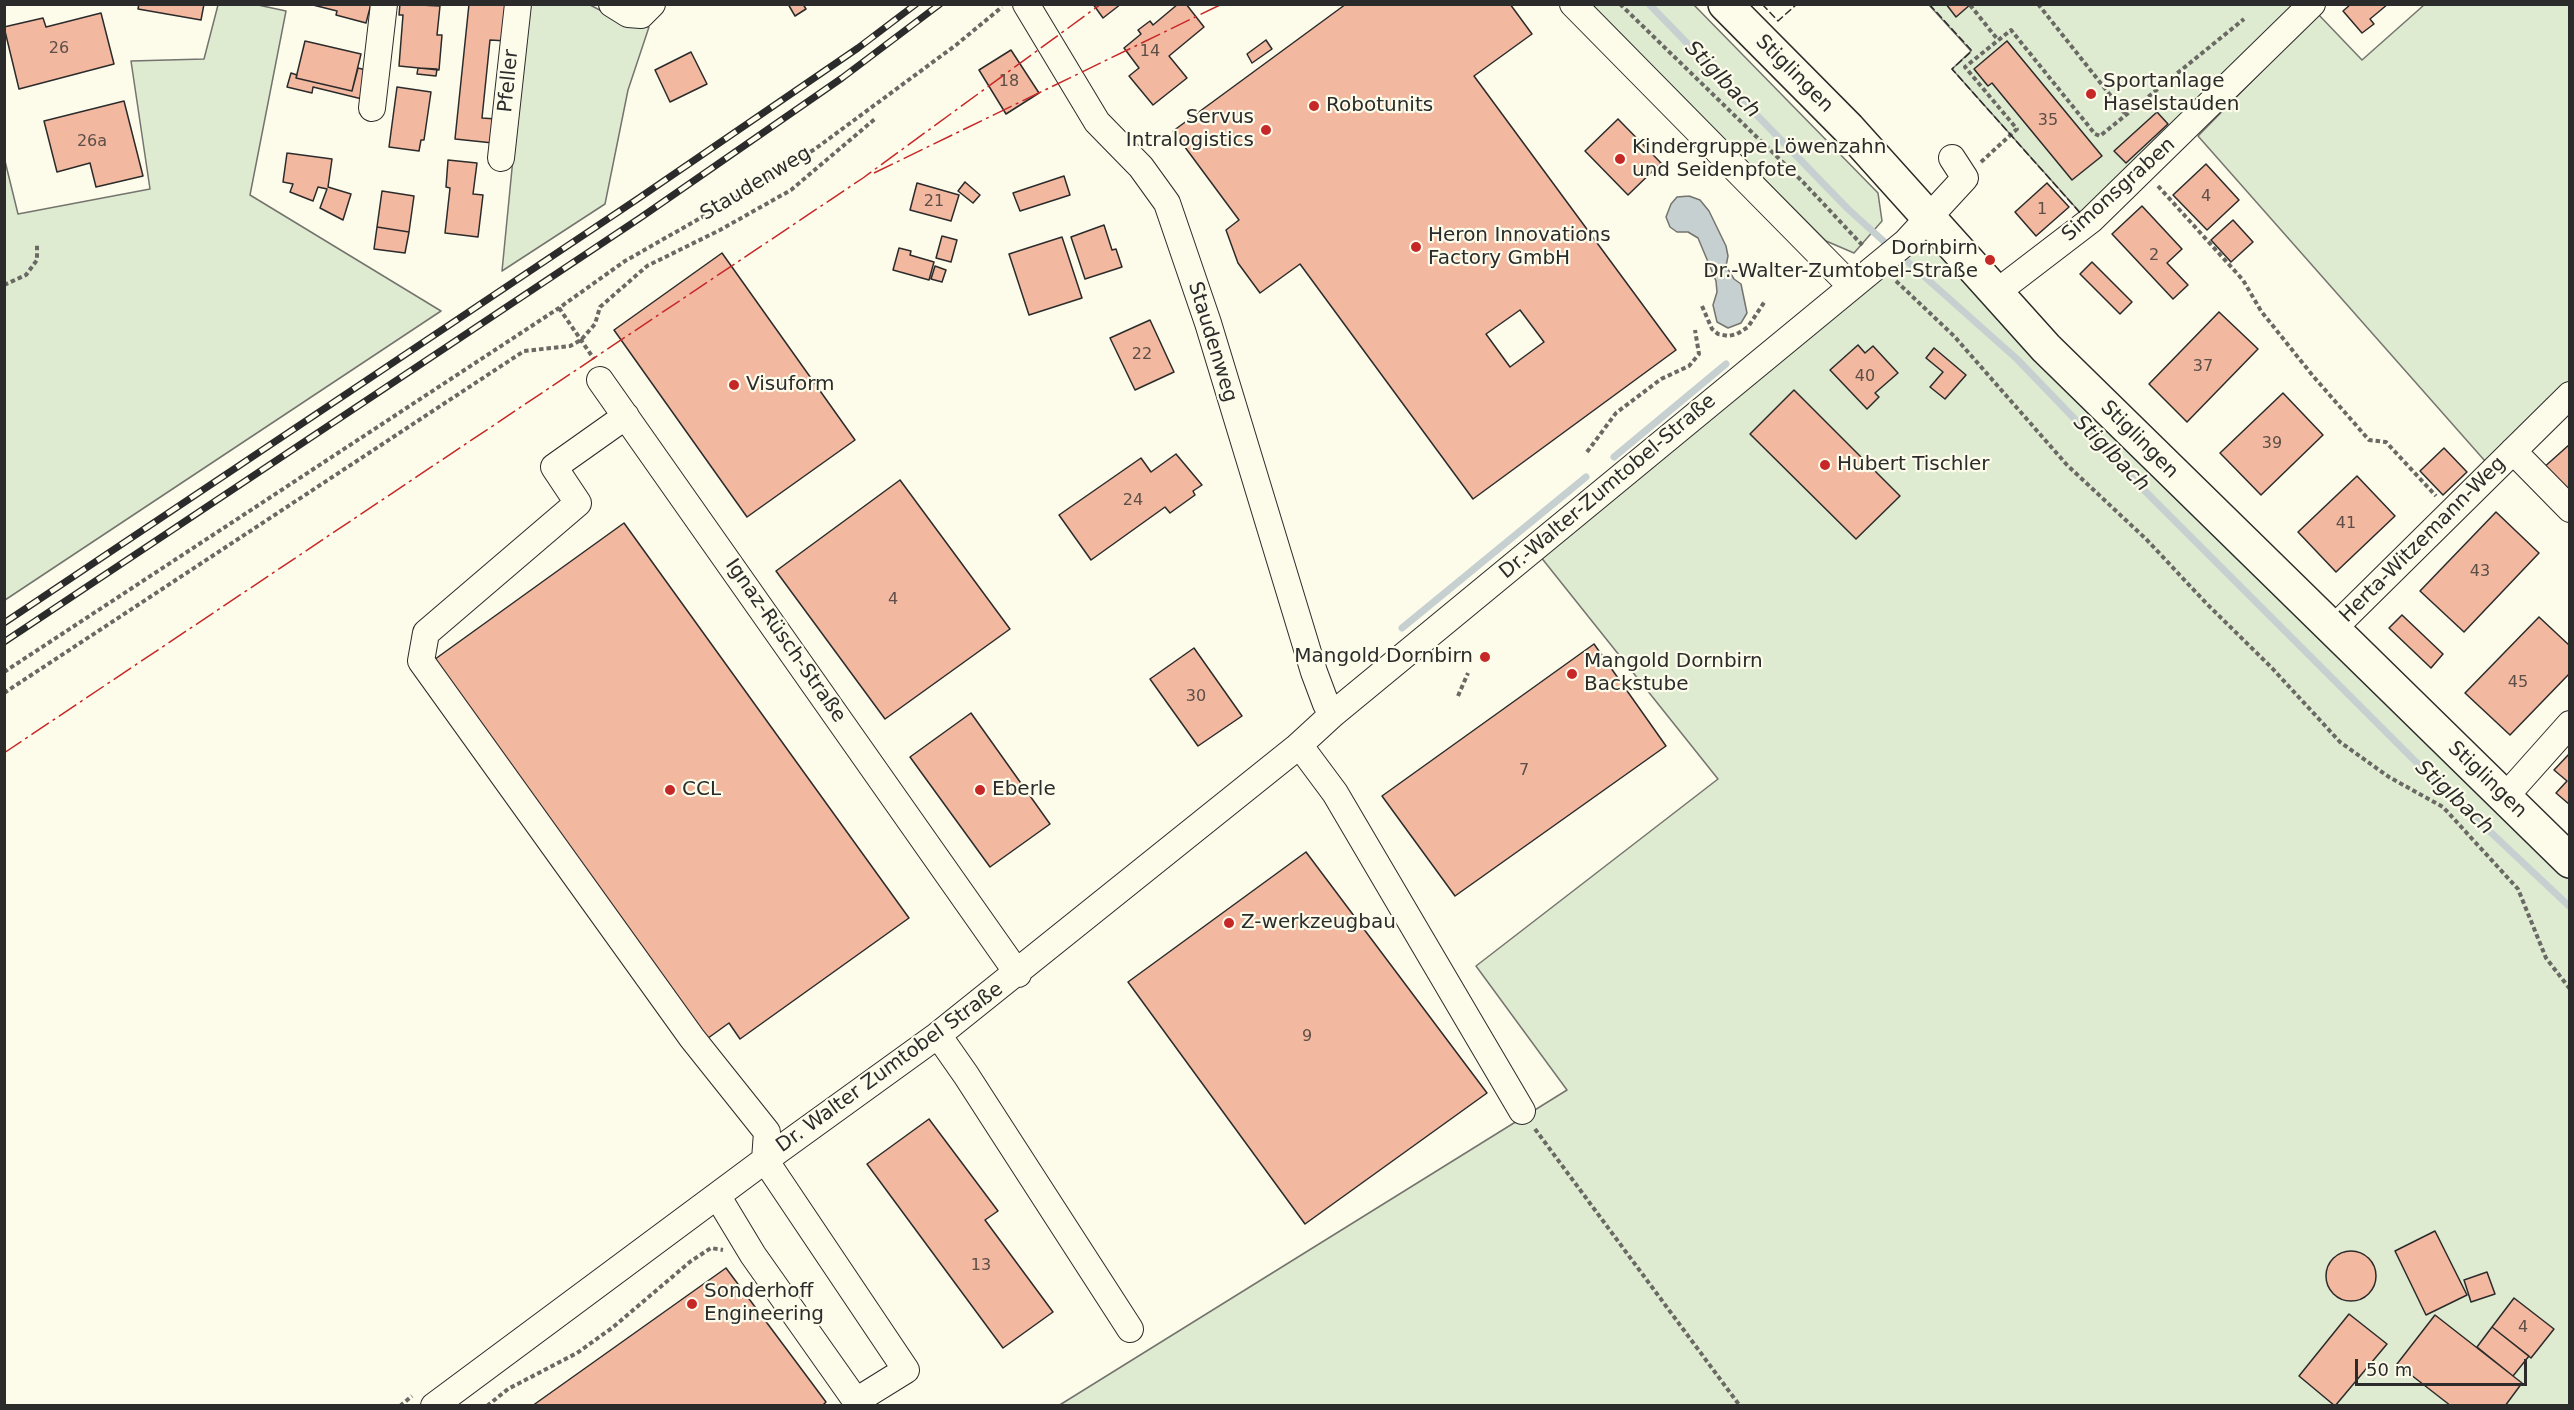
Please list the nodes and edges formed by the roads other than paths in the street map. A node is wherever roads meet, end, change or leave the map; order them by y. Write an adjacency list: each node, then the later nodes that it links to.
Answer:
1 (384, 4): 9 (street)
2 (518, 4): 10 (street, Pfeller)
3 (612, 4): 8 (street)
4 (1026, 4): 21 (street, Staudenweg)
5 (1573, 4): 13 (street)
6 (1725, 4): 12 (main road, Stiglingen)
7 (2312, 4): 14 (street, Simonsgraben)
8 (646, 10)
9 (372, 108)
10 (501, 158)
11 (1959, 168): 12 (street)
12 (1930, 217): 13 (street, Dr.-Walter-Zumtobel-Straße); 14 (main road, Stiglingen)
13 (1851, 286): 21 (street, Dr.-Walter-Zumtobel-Straße)
14 (1997, 292): 20 (main road, Stiglingen)
15 (600, 380): 17 (street, Ignaz-Rüsch-Straße)
16 (2570, 395): 18 (street, Herta-Witzemann-Weg)
17 (626, 416): 26 (street, Ignaz-Rüsch-Straße); 29 (street)
18 (2512, 451): 19 (street, Herta-Witzemann-Weg); 20 (street, Herta-Witzemann-Weg)
19 (2570, 509)
20 (2334, 628): 24 (main road, Stiglingen)
21 (1333, 714): 23 (street, Dr. Walter Zumtobel Straße)
22 (2570, 724): 24 (street)
23 (1296, 748): 26 (street, Dr. Walter Zumtobel Straße); 28 (street)
24 (2504, 798): 25 (main road, Stiglingen)
25 (2570, 861)
26 (1018, 974): 27 (street, Dr. Walter Zumtobel Straße)
27 (938, 1035): 29 (street, Dr. Walter Zumtobel Straße); 31 (street)
28 (1522, 1111)
29 (765, 1160): 30 (street, Dr. Walter Zumtobel Straße); 30 (street)
30 (717, 1197): 32 (street, Dr. Walter Zumtobel Straße)
31 (1130, 1329)
32 (434, 1406)

